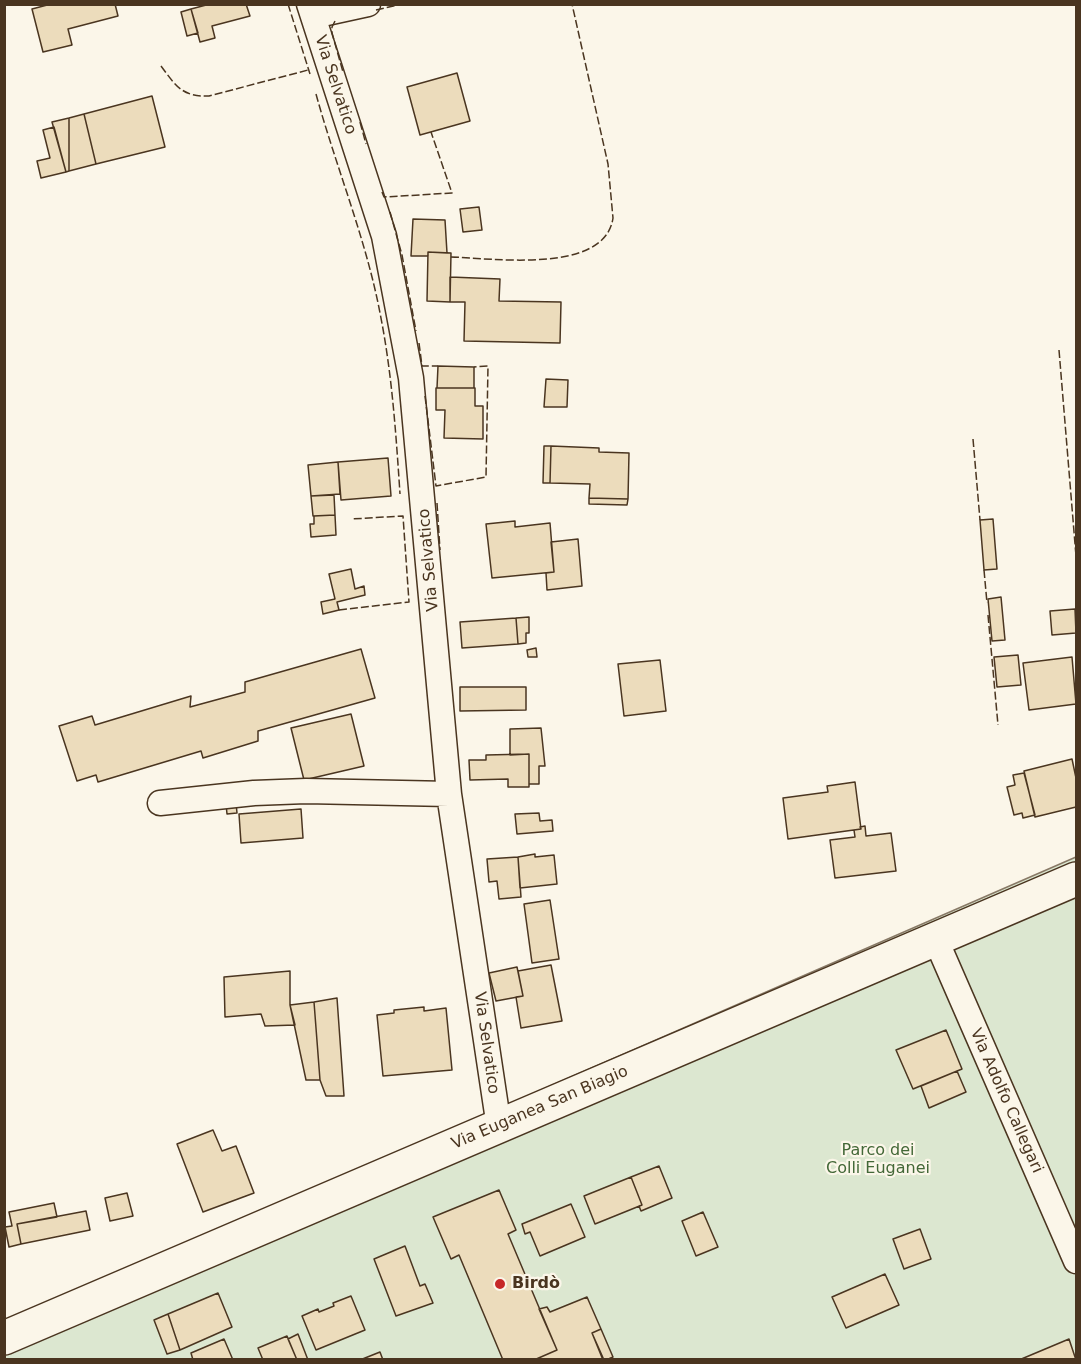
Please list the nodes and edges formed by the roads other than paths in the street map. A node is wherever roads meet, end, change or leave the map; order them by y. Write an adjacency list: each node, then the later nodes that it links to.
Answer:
1 (368, 4): 2 (street)
2 (311, 10): 3 (street, Via Selvatico)
3 (449, 794): 4 (street); 7 (street, Via Selvatico)
4 (160, 803)
5 (1077, 879): 6 (main road, Via Euganea San Biagio)
6 (936, 940): 7 (main road, Via Euganea San Biagio); 8 (street, Via Adolfo Callegari)
7 (499, 1127): 9 (main road, Via Euganea San Biagio)
8 (1077, 1261)
9 (4, 1338)

